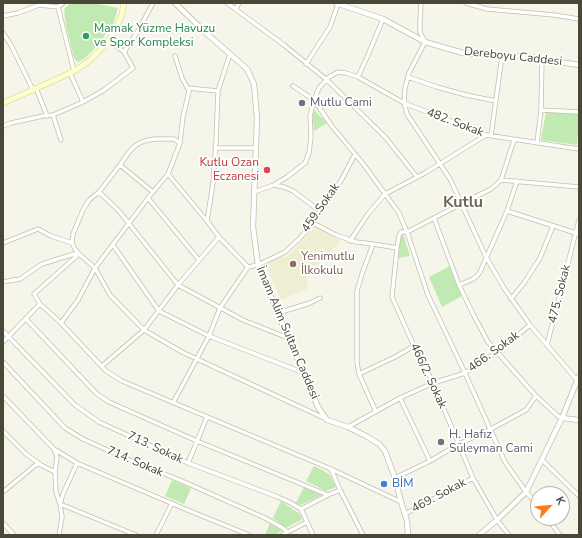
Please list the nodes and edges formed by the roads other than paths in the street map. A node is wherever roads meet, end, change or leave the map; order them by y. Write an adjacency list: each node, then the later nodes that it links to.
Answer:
1 (63, 3): 11 (street)
2 (124, 3): 17 (main road)
3 (152, 3): 19 (street)
4 (175, 3): 20 (street, İmam Alim Sultan Caddesi)
5 (227, 3): 12 (street)
6 (239, 3): 12 (street)
7 (337, 3): 14 (street, Dereboyu Caddesi); 24 (street)
8 (421, 3): 18 (street)
9 (466, 3): 10 (street)
10 (481, 5): 15 (street)
11 (58, 6): 13 (street); 26 (street)
12 (236, 9): 24 (street)
13 (3, 16)
14 (383, 19): 18 (street, Dereboyu Caddesi); 28 (street)
15 (579, 19)
16 (3, 33): 32 (street)
17 (109, 40): 19 (street); 26 (main road)
18 (425, 42): 22 (street, Dereboyu Caddesi); 27 (street)
19 (124, 52): 37 (street)
20 (230, 54): 33 (street); 51 (street, İmam Alim Sultan Caddesi)
21 (175, 56): 31 (street)
22 (502, 56): 23 (street, Dereboyu Caddesi); 35 (street)
23 (542, 59): 25 (street, Dereboyu Caddesi); 39 (street)
24 (306, 64): 29 (street)
25 (579, 65)
26 (72, 72): 32 (main road); 37 (street)
27 (408, 77): 35 (street); 38 (street)
28 (358, 78): 29 (street, 482. Sokak); 38 (street, 482. Sokak)
29 (327, 80): 34 (street); 57 (street)
30 (293, 86): 34 (street)
31 (188, 88): 33 (street); 48 (street)
32 (35, 89): 36 (main road); 42 (street)
33 (218, 91): 50 (street)
34 (314, 100): 53 (street); 60 (street)
35 (496, 101): 45 (street)
36 (3, 102)
37 (83, 102): 41 (street)
38 (404, 103): 44 (street, 482. Sokak); 54 (street)
39 (541, 110): 40 (street); 49 (street)
40 (579, 112)
41 (53, 115): 42 (street); 46 (street)
42 (47, 116): 43 (street)
43 (3, 126)
44 (486, 135): 45 (street, 482. Sokak); 54 (street)
45 (491, 136): 47 (street, 482. Sokak)
46 (61, 140)
47 (514, 140): 49 (street, 482. Sokak); 58 (street)
48 (180, 143): 55 (street); 56 (street)
49 (538, 143): 52 (street, 482. Sokak)
50 (215, 148): 51 (street); 72 (street)
51 (256, 148): 64 (street, İmam Alim Sultan Caddesi)
52 (579, 150)
53 (355, 154): 65 (street); 69 (street, 459.Sokak)
54 (440, 164): 57 (street); 67 (street)
55 (120, 165): 62 (street); 63 (street)
56 (168, 174): 63 (street); 72 (street)
57 (418, 177): 65 (street)
58 (501, 180): 59 (street); 67 (street)
59 (517, 182): 61 (street); 68 (street)
60 (274, 185): 64 (street); 69 (street)
61 (579, 187)
62 (99, 192): 73 (street); 81 (street)
63 (153, 192): 66 (street)
64 (254, 192): 88 (street, İmam Alim Sultan Caddesi)
65 (385, 194): 76 (street); 79 (street)
66 (148, 198): 73 (street); 87 (street)
67 (461, 204): 70 (street); 86 (street)
68 (507, 210): 75 (street); 86 (street)
69 (320, 211): 74 (street, 459.Sokak)
70 (434, 218): 76 (street); 93 (street)
71 (579, 220): 77 (street, 475. Sokak)
72 (207, 221): 78 (street)
73 (129, 223): 83 (street); 92 (street)
74 (313, 223): 79 (street); 88 (street, 459.Sokak)
75 (553, 226): 77 (street); 95 (street)
76 (407, 232): 84 (street, 466/2. Sokak); 116 (street)
77 (577, 234): 109 (street, 475. Sokak)
78 (219, 237): 87 (street); 89 (street)
79 (350, 241): 82 (street)
80 (3, 243): 81 (street)
81 (72, 243): 85 (street)
82 (373, 244): 84 (street); 117 (street)
83 (113, 245): 90 (street); 98 (street)
84 (396, 248): 110 (street, 466/2. Sokak)
85 (79, 254): 90 (street); 91 (street); 96 (street)
86 (486, 258): 93 (street); 95 (street)
87 (199, 260): 92 (street)
88 (258, 265): 89 (street, 459.Sokak); 99 (street, İmam Alim Sultan Caddesi)
89 (248, 266): 97 (street)
90 (95, 268): 101 (street); 103 (street)
91 (3, 282)
92 (178, 285): 97 (street); 98 (street)
93 (459, 285): 111 (street)
94 (320, 298): 99 (street)
95 (511, 299): 102 (street)
96 (40, 304): 100 (street); 101 (street)
97 (220, 308): 106 (street); 107 (street)
98 (158, 311): 103 (street); 106 (street)
99 (278, 312): 107 (street, İmam Alim Sultan Caddesi)
100 (26, 318): 105 (street); 132 (street)
101 (61, 323): 114 (street)
102 (530, 325): 109 (street, 466. Sokak); 111 (street, 466. Sokak)
103 (144, 330): 112 (street); 114 (street)
104 (3, 331): 105 (street, 713. Sokak)
105 (8, 336): 108 (street); 139 (street, 713. Sokak)
106 (209, 336): 112 (street); 115 (street)
107 (288, 338): 115 (street, İmam Alim Sultan Caddesi)
108 (3, 342)
109 (547, 345): 118 (street, 466. Sokak)
110 (414, 346): 117 (street); 119 (street, 466/2. Sokak)
111 (497, 352): 116 (street, 466. Sokak); 121 (street)
112 (196, 359): 123 (street); 127 (street)
113 (3, 362): 159 (street, 714. Sokak)
114 (102, 366): 123 (street)
115 (304, 373): 127 (street, İmam Alim Sultan Caddesi)
116 (465, 373): 119 (street, 466. Sokak); 130 (street)
117 (359, 374): 124 (street)
118 (578, 378): 126 (street)
119 (433, 383): 122 (street, 466. Sokak); 133 (street, 466/2. Sokak)
120 (3, 396): 134 (street)
121 (536, 396): 126 (street); 130 (street)
122 (400, 398): 124 (street, 466. Sokak); 136 (street)
123 (173, 403): 125 (street)
124 (376, 412): 129 (street, 466. Sokak)
125 (207, 417): 132 (street); 140 (street)
126 (562, 418): 128 (street); 135 (street)
127 (328, 420): 129 (street)
128 (579, 420)
129 (348, 427): 142 (street)
130 (491, 429): 133 (street); 146 (street)
131 (3, 431): 137 (street)
132 (197, 441): 139 (street); 147 (street)
133 (459, 444): 136 (street); 143 (street, 466/2. Sokak)
134 (54, 450): 138 (street); 141 (street)
135 (542, 460): 146 (street); 149 (street)
136 (430, 461): 142 (street)
137 (38, 463): 141 (street); 145 (street)
138 (78, 463): 151 (street); 152 (street)
139 (188, 463): 153 (street, 713. Sokak)
140 (331, 469): 144 (street); 150 (street)
141 (54, 472): 152 (street)
142 (395, 478): 150 (street)
143 (472, 478): 154 (street, 469. Sokak); 155 (street, 466/2. Sokak)
144 (340, 490): 147 (street); 168 (street)
145 (3, 492)
146 (526, 492): 148 (street); 155 (street)
147 (328, 495): 153 (street)
148 (530, 496)
149 (579, 496)
150 (401, 502): 154 (street)
151 (172, 503): 164 (street); 165 (street)
152 (60, 504): 162 (street); 163 (street)
153 (301, 509): 156 (street)
154 (405, 514): 169 (street)
155 (497, 520): 160 (street); 170 (street, 466/2. Sokak)
156 (307, 522): 159 (street); 167 (street)
157 (3, 523): 161 (street)
158 (553, 526): 171 (street)
159 (287, 532): 166 (street)
160 (480, 534)
161 (14, 535)
162 (60, 535)
163 (136, 535)
164 (156, 535)
165 (249, 535)
166 (282, 535)
167 (313, 535)
168 (363, 535)
169 (408, 535)
170 (508, 535)
171 (560, 535)

